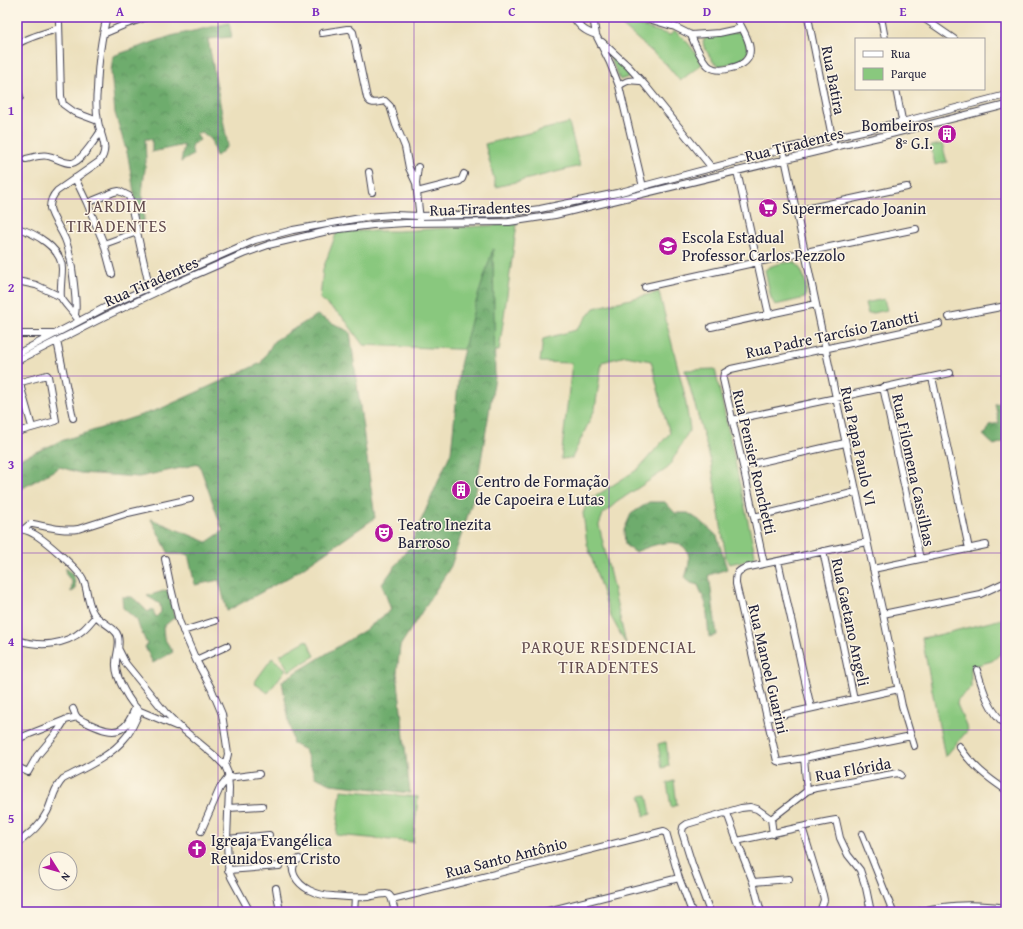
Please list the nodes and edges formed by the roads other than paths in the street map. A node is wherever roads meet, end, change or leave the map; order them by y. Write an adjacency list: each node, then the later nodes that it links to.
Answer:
1 (107, 17): 12 (street)
2 (147, 17): 12 (street)
3 (573, 17): 16 (street)
4 (597, 17): 16 (street)
5 (642, 17): 13 (street)
6 (736, 17): 10 (street)
7 (808, 17): 31 (street, Rua Batira)
8 (881, 17): 14 (street)
9 (922, 17): 15 (street)
10 (742, 28): 13 (street); 13 (street)
11 (322, 33): 42 (street)
12 (103, 34): 27 (street)
13 (691, 35)
14 (885, 38)
15 (953, 38)
16 (600, 41): 18 (street); 19 (street)
17 (17, 45): 27 (street)
18 (640, 81): 19 (street); 37 (street)
19 (619, 86): 43 (street)
20 (17, 87): 23 (street)
21 (896, 90): 28 (street)
22 (1006, 95): 25 (street, Rua Tiradentes)
23 (20, 97)
24 (1006, 105): 26 (street, Rua Tiradentes)
25 (947, 109): 26 (street); 28 (street, Rua Tiradentes)
26 (949, 120): 30 (street, Rua Tiradentes)
27 (98, 121): 29 (street)
28 (902, 122): 30 (street); 31 (street, Rua Tiradentes)
29 (101, 131): 34 (street); 41 (street)
30 (904, 131): 32 (street, Rua Tiradentes)
31 (832, 138): 32 (street, Rua Batira); 33 (street, Rua Tiradentes)
32 (834, 147): 35 (street, Rua Tiradentes)
33 (783, 149): 35 (street, Rua Papa Paulo VI); 37 (street, Rua Tiradentes)
34 (26, 159)
35 (785, 160): 38 (street, Rua Tiradentes); 50 (street, Rua Papa Paulo VI)
36 (418, 167): 42 (street)
37 (712, 168): 43 (street, Rua Tiradentes)
38 (737, 171): 49 (street, Rua Tiradentes); 65 (street)
39 (369, 172): 45 (street)
40 (464, 174): 46 (street)
41 (75, 178): 48 (street); 76 (street)
42 (416, 183): 46 (street)
43 (643, 186): 47 (street, Rua Tiradentes)
44 (907, 187): 50 (street)
45 (372, 192)
46 (417, 192): 53 (street)
47 (574, 202): 49 (street); 51 (street, Rua Tiradentes)
48 (86, 203): 62 (street); 63 (street)
49 (572, 211): 56 (street, Rua Tiradentes)
50 (796, 211): 64 (street, Rua Papa Paulo VI)
51 (513, 213): 52 (street, Rua Tiradentes); 55 (street); 56 (street)
52 (475, 214): 53 (street, Rua Tiradentes); 58 (street)
53 (420, 216): 54 (street, Rua Tiradentes); 57 (street)
54 (335, 222): 61 (street); 67 (street, Rua Tiradentes)
55 (509, 222): 56 (street, Rua Tiradentes); 58 (street, Rua Tiradentes)
56 (516, 222)
57 (421, 223): 58 (street, Rua Tiradentes); 61 (street, Rua Tiradentes)
58 (475, 223)
59 (17, 228): 73 (street)
60 (916, 228): 64 (street)
61 (336, 229): 69 (street, Rua Tiradentes)
62 (137, 232): 63 (street); 70 (street)
63 (104, 244): 66 (street)
64 (805, 252): 65 (street); 74 (street, Rua Papa Paulo VI)
65 (758, 262): 71 (street); 77 (street)
66 (112, 274)
67 (167, 279): 69 (street); 70 (street, Rua Tiradentes)
68 (17, 281): 73 (street)
69 (169, 286): 72 (street, Rua Tiradentes)
70 (150, 287): 72 (street); 79 (street, Rua Tiradentes)
71 (645, 287)
72 (151, 295): 84 (street, Rua Tiradentes)
73 (61, 297): 76 (street)
74 (816, 304): 77 (street); 85 (street, Rua Papa Paulo VI)
75 (1006, 306): 78 (street)
76 (75, 315): 79 (street)
77 (768, 315): 81 (street)
78 (949, 318)
79 (79, 321): 83 (street, Rua Tiradentes)
80 (939, 324): 85 (street, Rua Padre Tarcísio Zanotti)
81 (711, 327)
82 (17, 334): 83 (street, Rua Tiradentes)
83 (56, 334): 86 (street, Rua Tiradentes)
84 (57, 341): 87 (street, Rua Tiradentes); 93 (street)
85 (826, 348): 88 (street, Rua Padre Tarcísio Zanotti); 92 (street, Rua Papa Paulo VI)
86 (17, 354)
87 (17, 361)
88 (731, 369): 94 (street, Rua Pensier Ronchetti)
89 (950, 373): 90 (street)
90 (932, 376): 91 (street); 105 (street)
91 (883, 387): 92 (street); 108 (street, Rua Filomena Cassilhas)
92 (836, 398): 94 (street); 97 (street, Rua Papa Paulo VI)
93 (73, 418)
94 (732, 420): 98 (street, Rua Pensier Ronchetti)
95 (32, 427): 95 (street); 96 (street)
96 (17, 432)
97 (845, 443): 98 (street); 99 (street, Rua Papa Paulo VI)
98 (743, 466): 101 (street, Rua Pensier Ronchetti)
99 (856, 492): 101 (street); 103 (street, Rua Papa Paulo VI)
100 (190, 499): 102 (street)
101 (754, 517): 110 (street, Rua Pensier Ronchetti)
102 (20, 529): 114 (street)
103 (867, 542): 106 (street); 111 (street, Rua Papa Paulo VI)
104 (986, 545): 105 (street)
105 (969, 549): 108 (street)
106 (823, 551): 109 (street); 125 (street, Rua Gaetano Angeli)
107 (164, 559): 116 (street)
108 (920, 559): 111 (street)
109 (778, 561): 110 (street); 126 (street)
110 (764, 564): 131 (street, Rua Manoel Guarini)
111 (873, 569): 113 (street, Rua Papa Paulo VI)
112 (1006, 582): 113 (street)
113 (883, 614): 124 (street, Rua Papa Paulo VI)
114 (96, 616): 117 (street); 119 (street)
115 (216, 622): 116 (street)
116 (183, 631): 122 (street)
117 (17, 640)
118 (228, 646): 122 (street)
119 (119, 650): 120 (street); 121 (street)
120 (124, 659): 121 (street); 129 (street)
121 (116, 660): 128 (street)
122 (196, 660): 141 (street)
123 (977, 670): 134 (street)
124 (899, 689): 125 (street); 136 (street, Rua Papa Paulo VI)
125 (854, 699): 126 (street)
126 (811, 708): 131 (street)
127 (73, 709): 130 (street)
128 (138, 710): 130 (street); 132 (street); 159 (street)
129 (165, 712): 132 (street); 135 (street)
130 (77, 717): 133 (street)
131 (768, 718): 140 (street, Rua Manoel Guarini)
132 (158, 719): 135 (street)
133 (65, 720): 137 (street); 142 (street)
134 (1006, 725)
135 (180, 727): 141 (street)
136 (911, 736): 138 (street, Rua Papa Paulo VI); 140 (street)
137 (17, 739)
138 (914, 746)
139 (959, 746): 146 (street)
140 (804, 758): 147 (street)
141 (225, 766): 145 (street)
142 (17, 767)
143 (259, 774): 145 (street)
144 (901, 775): 147 (street, Rua Flórida)
145 (228, 778): 149 (street); 153 (street)
146 (1006, 790)
147 (807, 791): 151 (street, Rua Flórida)
148 (262, 806): 149 (street)
149 (228, 808): 157 (street)
150 (727, 813): 151 (street); 158 (street); 176 (street)
151 (771, 819): 154 (street)
152 (802, 827): 154 (street); 178 (street); 179 (street)
153 (201, 831)
154 (773, 834): 158 (street)
155 (862, 834): 180 (street)
156 (269, 835): 157 (street)
157 (227, 839): 162 (street)
158 (737, 841): 165 (street)
159 (17, 844)
160 (299, 859): 167 (street)
161 (279, 866): 162 (street)
162 (228, 870): 170 (street)
163 (679, 878): 168 (street, Rua Santo Antônio); 174 (street); 175 (street)
164 (789, 879): 165 (street)
165 (753, 882): 177 (street)
166 (276, 888): 171 (street)
167 (355, 898): 168 (street, Rua Santo Antônio); 172 (street)
168 (392, 900): 173 (street)
169 (1006, 908): 181 (street)
170 (250, 912)
171 (280, 912)
172 (354, 912)
173 (395, 912)
174 (544, 912)
175 (692, 912)
176 (710, 912)
177 (761, 912)
178 (820, 912)
179 (871, 912)
180 (893, 912)
181 (918, 912)

